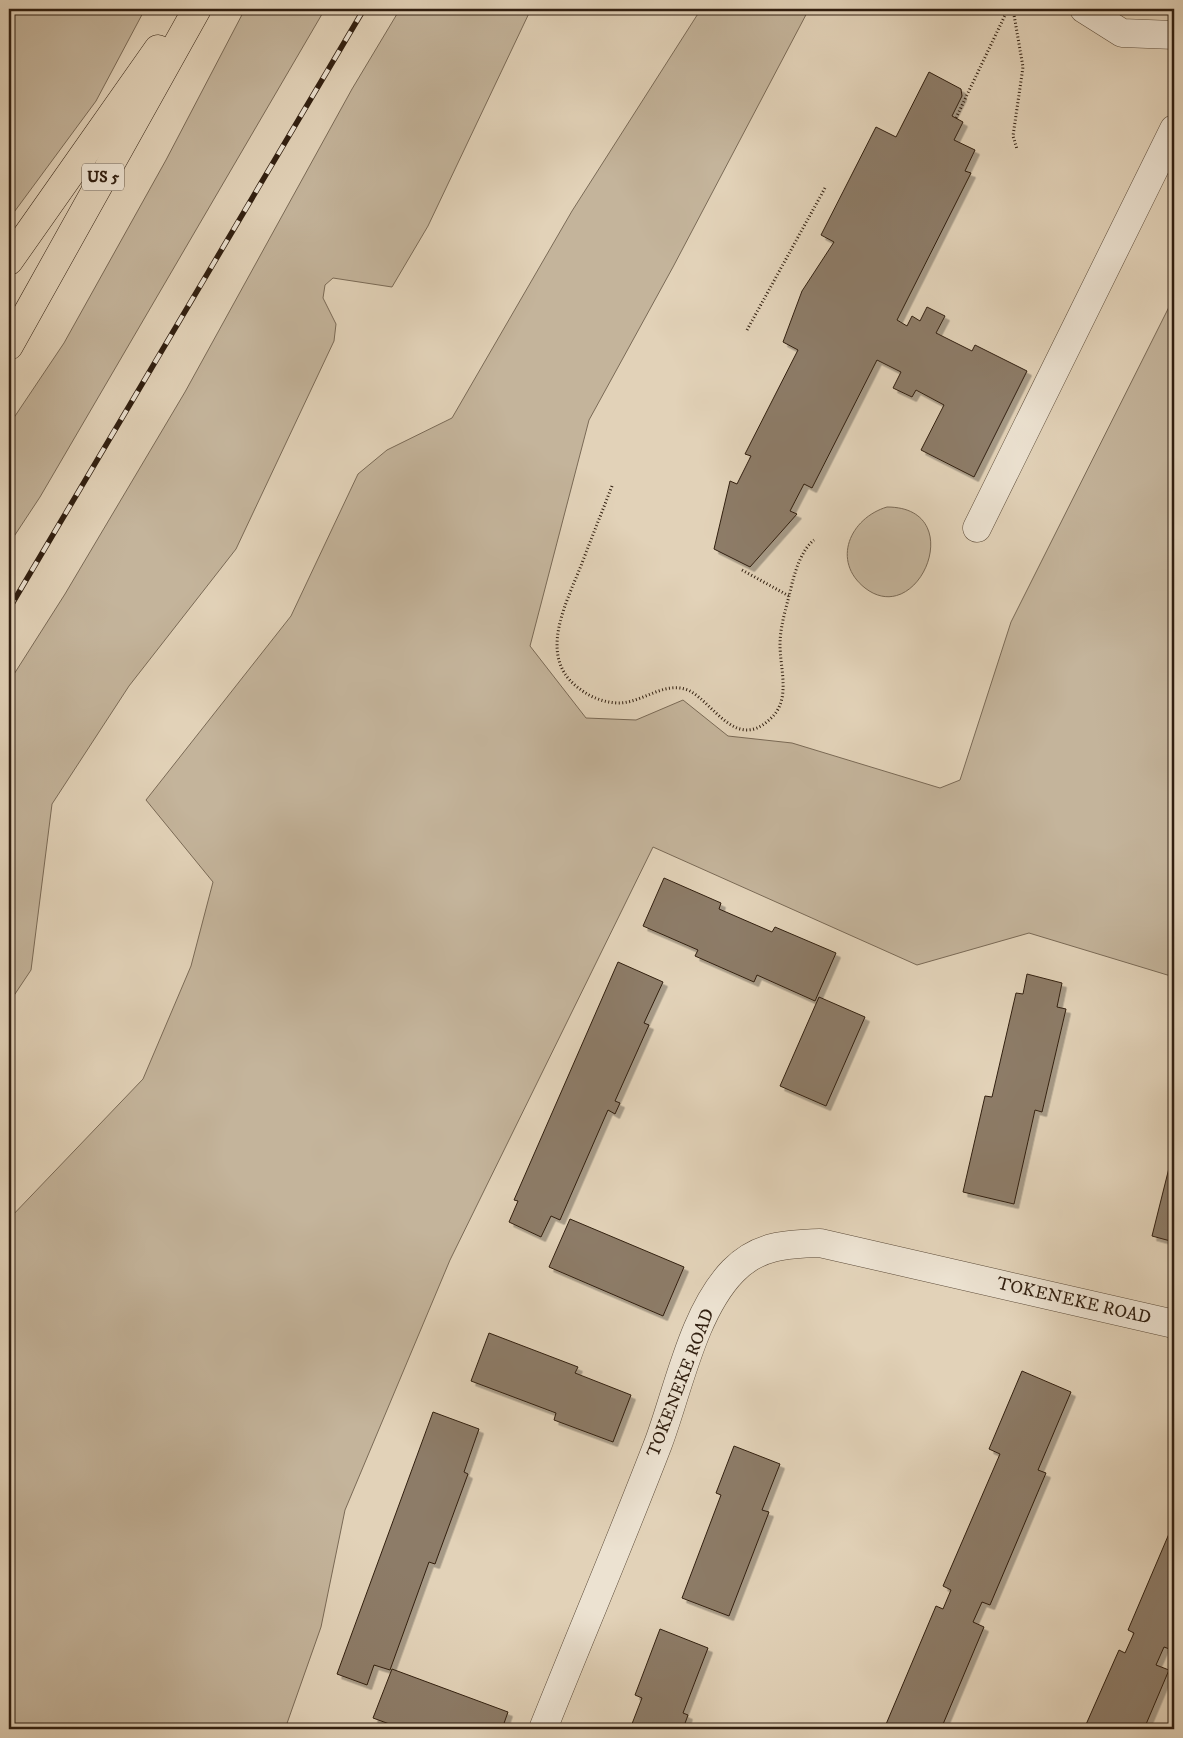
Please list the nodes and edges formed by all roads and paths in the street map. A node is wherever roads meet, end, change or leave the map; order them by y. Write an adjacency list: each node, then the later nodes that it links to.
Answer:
1 (189, 9): 11 (main road, US 5)
2 (198, 9): 13 (main road, US 5)
3 (1008, 9): 7 (path)
4 (1013, 9): 9 (path)
5 (1084, 9): 6 (street)
6 (1174, 35)
7 (956, 118)
8 (1174, 129): 15 (street)
9 (1017, 149)
10 (825, 188): 12 (path)
11 (9, 262)
12 (747, 330)
13 (9, 346)
14 (612, 486): 18 (path)
15 (977, 528)
16 (814, 540): 18 (path)
17 (742, 570): 18 (path)
18 (789, 596)
19 (1174, 1324): 20 (street, TOKENEKE ROAD)
20 (543, 1729)

